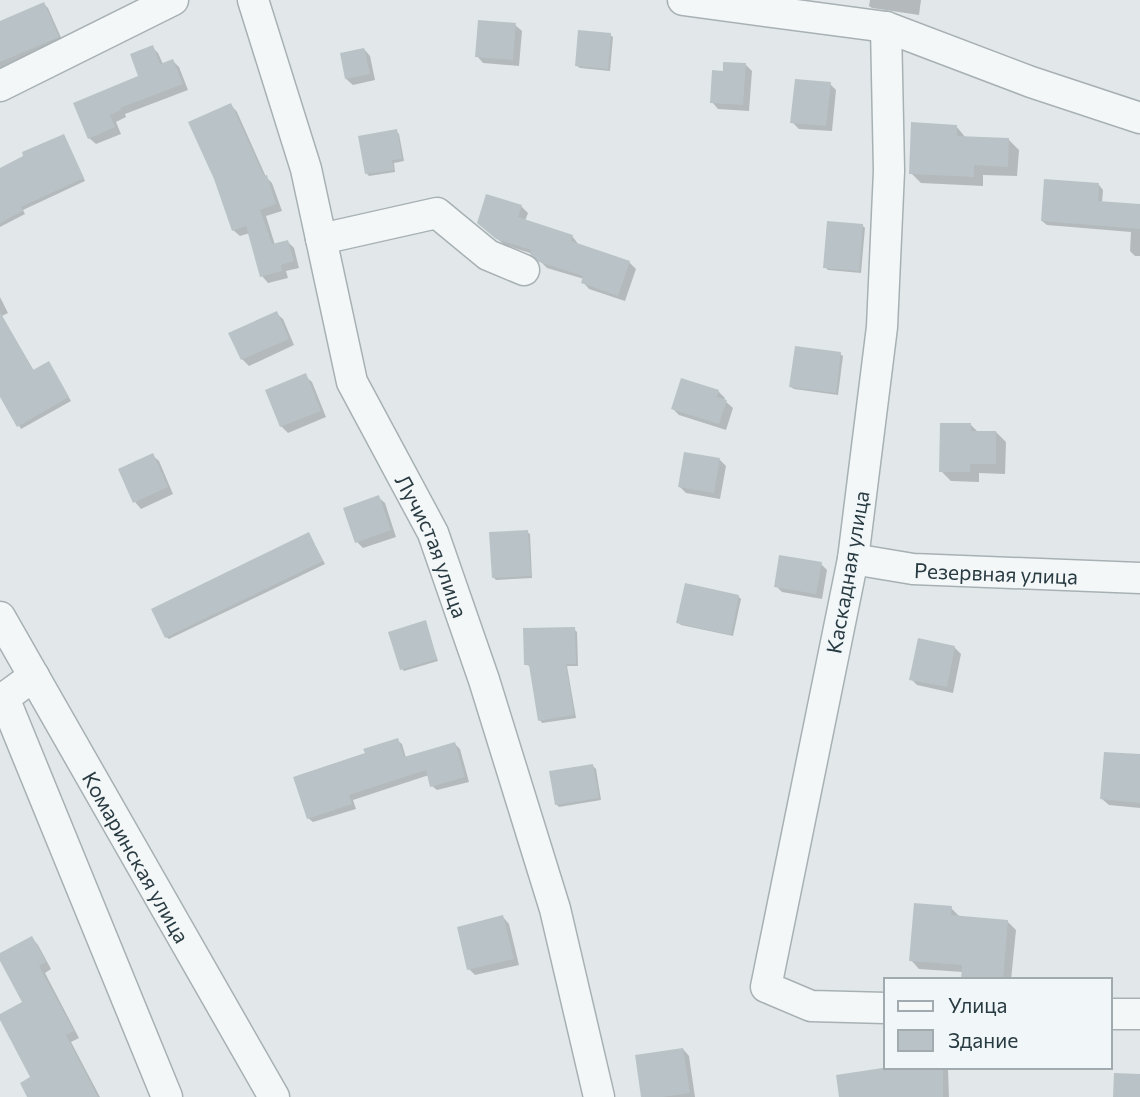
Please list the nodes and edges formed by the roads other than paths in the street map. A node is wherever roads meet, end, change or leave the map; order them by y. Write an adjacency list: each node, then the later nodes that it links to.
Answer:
1 (173, 0): 5 (street)
2 (253, 0): 7 (street, Лучистая улица)
3 (683, 0): 4 (street)
4 (886, 27): 6 (street); 9 (street, Каскадная улица)
5 (0, 86)
6 (1140, 118)
7 (321, 239): 8 (street); 18 (street, Лучистая улица)
8 (524, 270)
9 (853, 559): 10 (street, Резервная улица); 13 (street, Каскадная улица)
10 (1140, 578)
11 (0, 617): 12 (street, Комаринская улица)
12 (34, 676): 16 (street); 17 (street, Комаринская улица)
13 (884, 1008)
14 (1112, 1014): 15 (street)
15 (1140, 1014)
16 (167, 1097)
17 (274, 1097)
18 (599, 1097)

